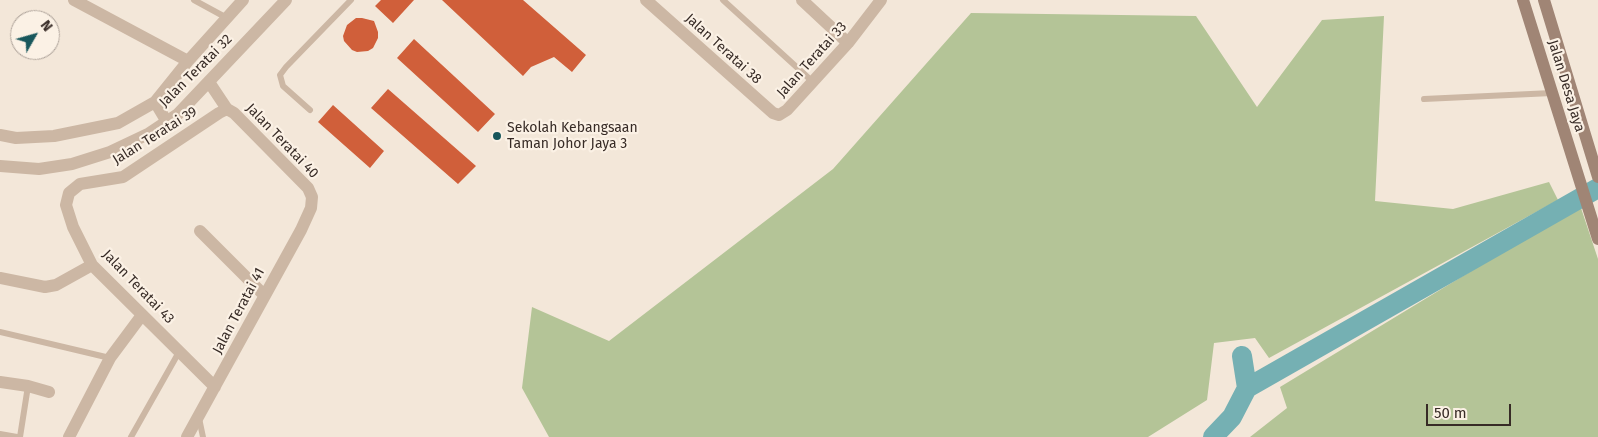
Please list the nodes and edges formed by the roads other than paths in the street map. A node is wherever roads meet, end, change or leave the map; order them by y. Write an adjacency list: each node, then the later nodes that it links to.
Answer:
1 (74, 0): 14 (street)
2 (194, 0): 12 (lane)
3 (243, 0): 12 (street)
4 (286, 0): 15 (street, Jalan Teratai 32)
5 (350, 0): 21 (lane)
6 (723, 0): 16 (lane)
7 (802, 0): 13 (street)
8 (1523, 0): 17 (main road, Jalan Desa Jaya)
9 (1544, 0): 26 (main road, Jalan Desa Jaya)
10 (648, 1): 22 (street, Jalan Teratai 38)
11 (878, 2): 13 (street, Jalan Teratai 33)
12 (227, 18): 14 (street)
13 (848, 43): 16 (street, Jalan Teratai 33)
14 (188, 61): 19 (street)
15 (209, 82): 20 (street, Jalan Teratai 40); 23 (street, Jalan Teratai 32)
16 (813, 82): 22 (street, Jalan Teratai 33)
17 (1552, 93): 18 (lane); 30 (main road, Jalan Desa Jaya)
18 (1424, 100)
19 (155, 102): 23 (street); 24 (street)
20 (227, 109): 27 (street, Jalan Teratai 39); 28 (street, Jalan Teratai 40)
21 (310, 110)
22 (783, 114)
23 (167, 122): 25 (street, Jalan Teratai 32)
24 (0, 134)
25 (0, 166)
26 (1598, 177)
27 (69, 193): 31 (street, Jalan Teratai 43)
28 (312, 197): 33 (street, Jalan Teratai 41)
29 (200, 231): 33 (street)
30 (1597, 237)
31 (92, 265): 32 (street); 34 (street, Jalan Teratai 43)
32 (0, 278)
33 (264, 295): 40 (street, Jalan Teratai 41)
34 (142, 315): 36 (street, Jalan Teratai 43); 37 (street)
35 (0, 332): 37 (lane)
36 (180, 352): 40 (street, Jalan Teratai 43); 46 (lane)
37 (110, 358): 45 (street)
38 (0, 382): 39 (street)
39 (28, 386): 41 (street); 44 (lane)
40 (215, 387): 42 (street, Jalan Teratai 41)
41 (49, 392)
42 (199, 416): 47 (street, Jalan Teratai 41); 48 (lane)
43 (0, 434): 44 (lane)
44 (18, 437)
45 (69, 437)
46 (131, 437)
47 (188, 437)
48 (203, 437)

